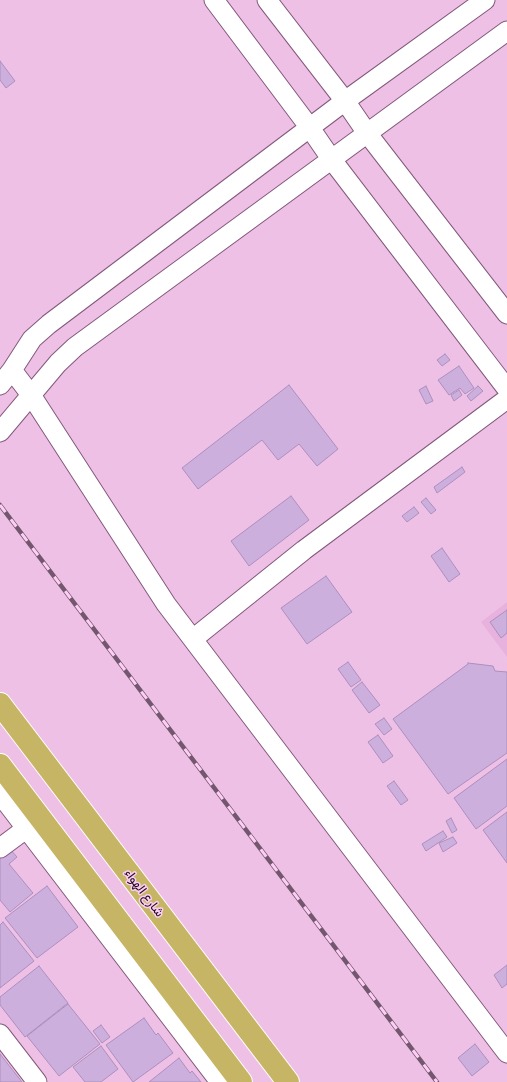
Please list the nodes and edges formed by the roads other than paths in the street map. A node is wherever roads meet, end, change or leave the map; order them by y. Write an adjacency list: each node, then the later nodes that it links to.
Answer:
1 (214, 0): 6 (street)
2 (267, 0): 5 (street)
3 (485, 0): 5 (street)
4 (507, 31): 7 (street)
5 (345, 101): 6 (street); 7 (street)
6 (310, 128): 8 (street); 10 (street)
7 (367, 133): 8 (street); 9 (street)
8 (332, 160): 12 (street); 13 (street)
9 (507, 314)
10 (12, 370): 11 (street); 13 (street)
11 (0, 385)
12 (507, 389)
13 (31, 396): 15 (street); 16 (street)
14 (507, 399): 16 (street)
15 (0, 432)
16 (192, 639): 23 (street)
17 (0, 704): 27 (main road, شارع الهواء)
18 (0, 764): 26 (main road)
19 (0, 794): 20 (street)
20 (26, 828): 21 (street); 25 (street)
21 (0, 848)
22 (0, 1034): 24 (street)
23 (507, 1053)
24 (37, 1082)
25 (220, 1082)
26 (240, 1082)
27 (288, 1082)

